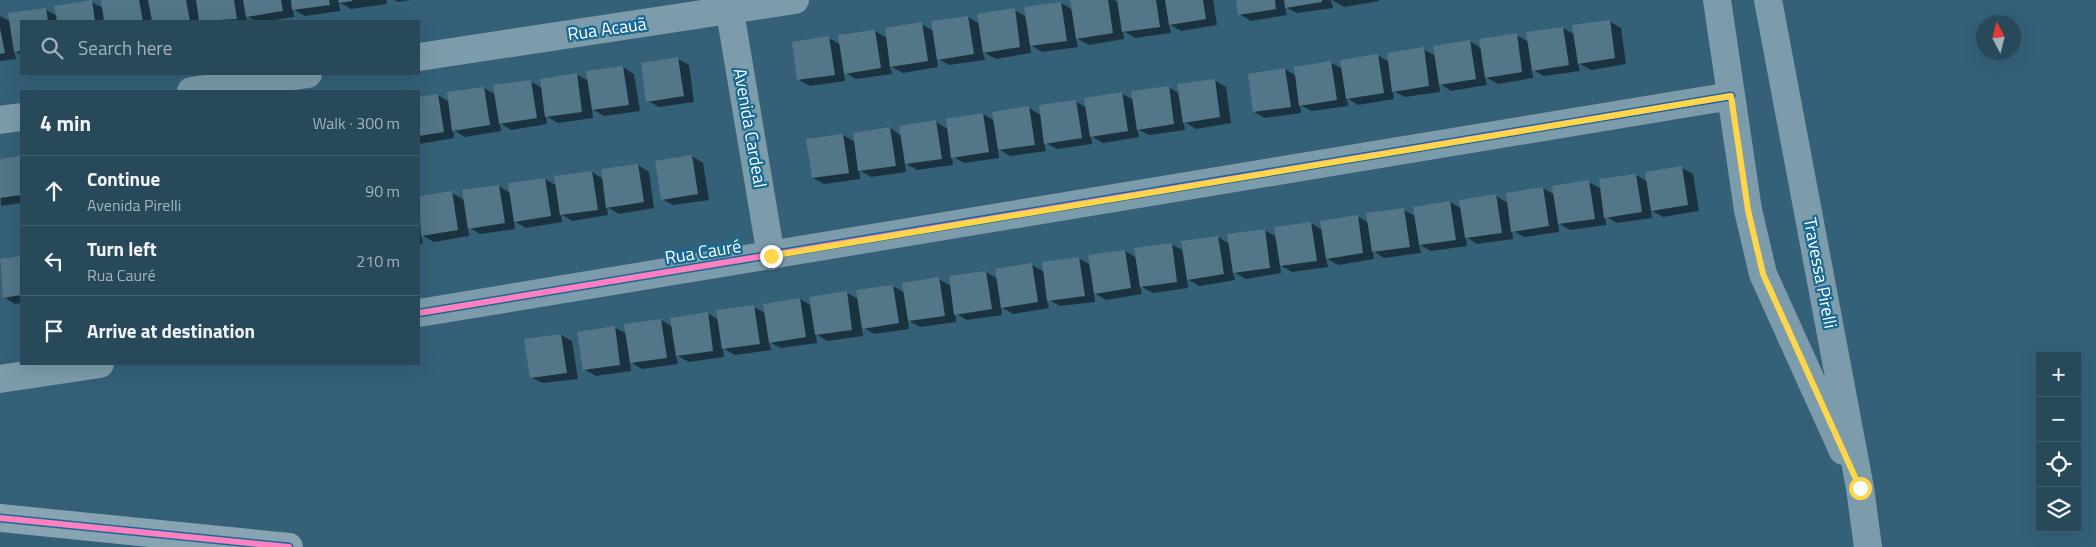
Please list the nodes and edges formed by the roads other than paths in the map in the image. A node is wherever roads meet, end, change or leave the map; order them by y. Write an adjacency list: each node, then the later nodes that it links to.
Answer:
1 (795, 0): 4 (street, Rua Acauã)
2 (1717, 0): 8 (street)
3 (1768, 0): 15 (street, Travessa Pirelli)
4 (729, 5): 5 (street, Rua Acauã); 11 (street, Avenida Cardeal)
5 (420, 57)
6 (301, 75): 7 (street)
7 (198, 90)
8 (1731, 96): 11 (street, Rua Cauré); 15 (street)
9 (20, 117): 10 (street)
10 (0, 120)
11 (771, 256): 12 (street, Rua Cauré)
12 (420, 313)
13 (94, 365): 14 (street)
14 (3, 379)
15 (1860, 488): 18 (street, Travessa Pirelli)
16 (0, 518): 17 (main road)
17 (289, 547)
18 (1868, 547)

